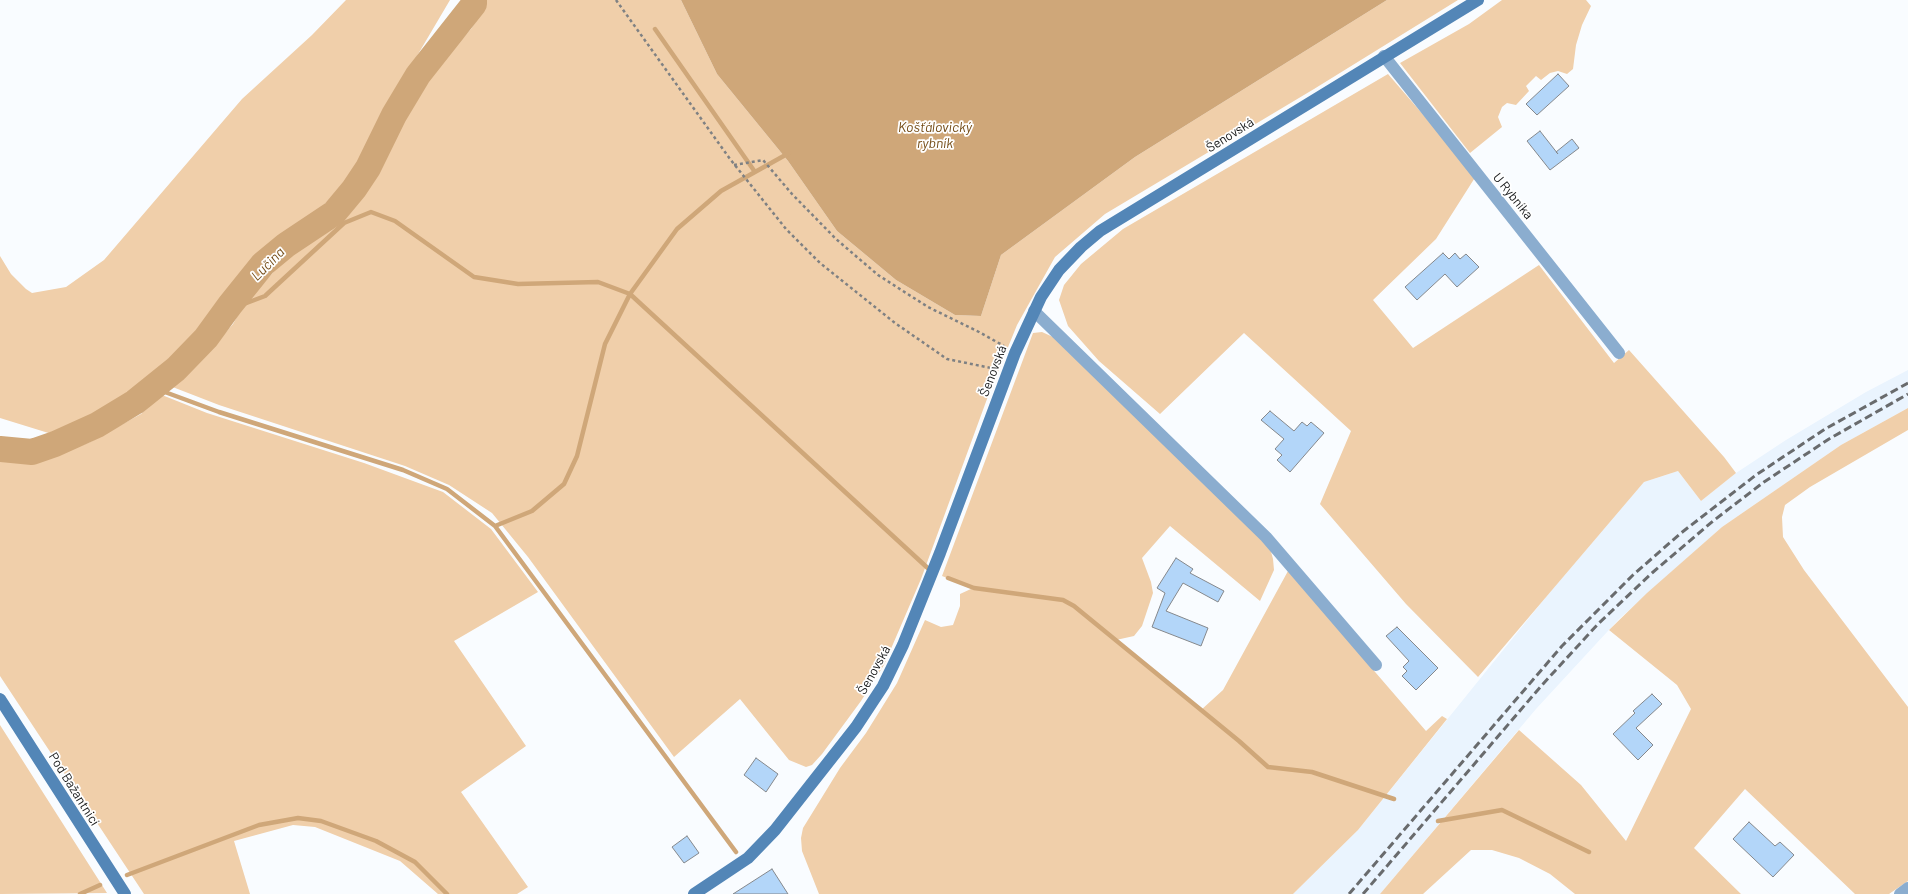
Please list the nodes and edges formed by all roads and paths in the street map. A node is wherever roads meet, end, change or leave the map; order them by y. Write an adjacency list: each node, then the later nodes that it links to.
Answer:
1 (616, 0): 4 (path)
2 (1478, 0): 3 (street, Šenovská)
3 (1384, 56): 5 (street, Šenovská); 7 (street, U Rybníka)
4 (734, 165): 6 (path); 8 (path)
5 (1034, 311): 6 (street, Šenovská); 9 (street)
6 (1015, 352): 8 (street, Šenovská)
7 (1619, 353)
8 (1008, 371): 13 (street, Šenovská)
9 (1376, 665)
10 (0, 698): 12 (street, Pod Bažantnicí)
11 (1908, 888): 14 (street)
12 (125, 894)
13 (694, 894)
14 (1900, 894)

